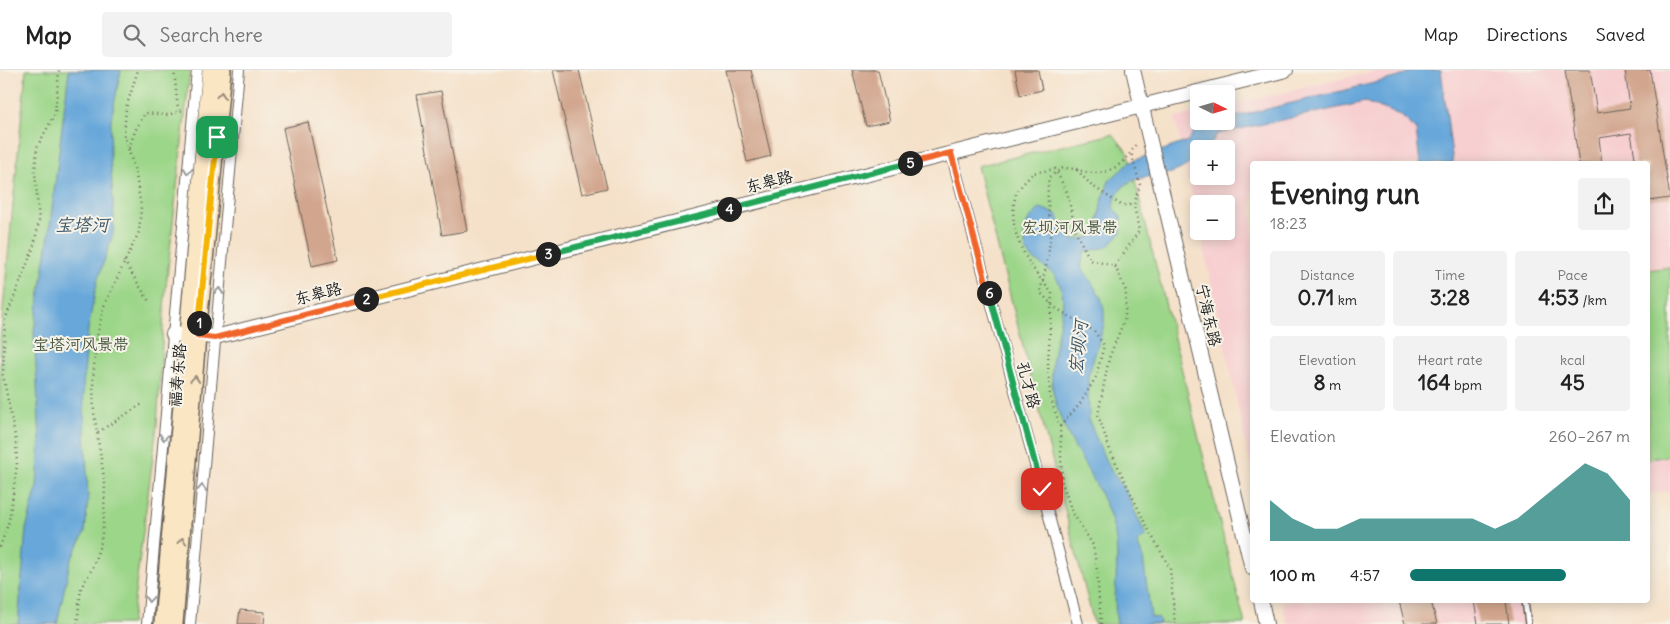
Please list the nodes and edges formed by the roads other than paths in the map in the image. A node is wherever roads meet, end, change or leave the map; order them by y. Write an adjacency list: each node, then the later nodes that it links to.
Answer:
1 (197, 70): 9 (street, one-way to 9)
2 (210, 70): 9 (main road, 福寿东路)
3 (223, 70): 9 (main road, 福寿东路, one-way to 3)
4 (238, 70): 10 (street, one-way to 4)
5 (1133, 70): 7 (street, 宁海东路)
6 (1286, 70): 7 (street, 东皋路)
7 (1141, 106): 8 (street, 东皋路); 11 (street, 宁海东路)
8 (951, 153): 10 (street, 东皋路); 18 (street, 孔才路)
9 (186, 335): 10 (street, 东皋路); 14 (street, one-way to 14); 15 (main road, 福寿东路); 16 (main road, 福寿东路, one-way to 9)
10 (215, 338): 17 (street, one-way to 10)
11 (1250, 560)
12 (1261, 603): 19 (street)
13 (1525, 603): 20 (lane)
14 (147, 624)
15 (162, 624)
16 (175, 624)
17 (190, 624)
18 (1078, 624)
19 (1266, 624)
20 (1528, 624)

